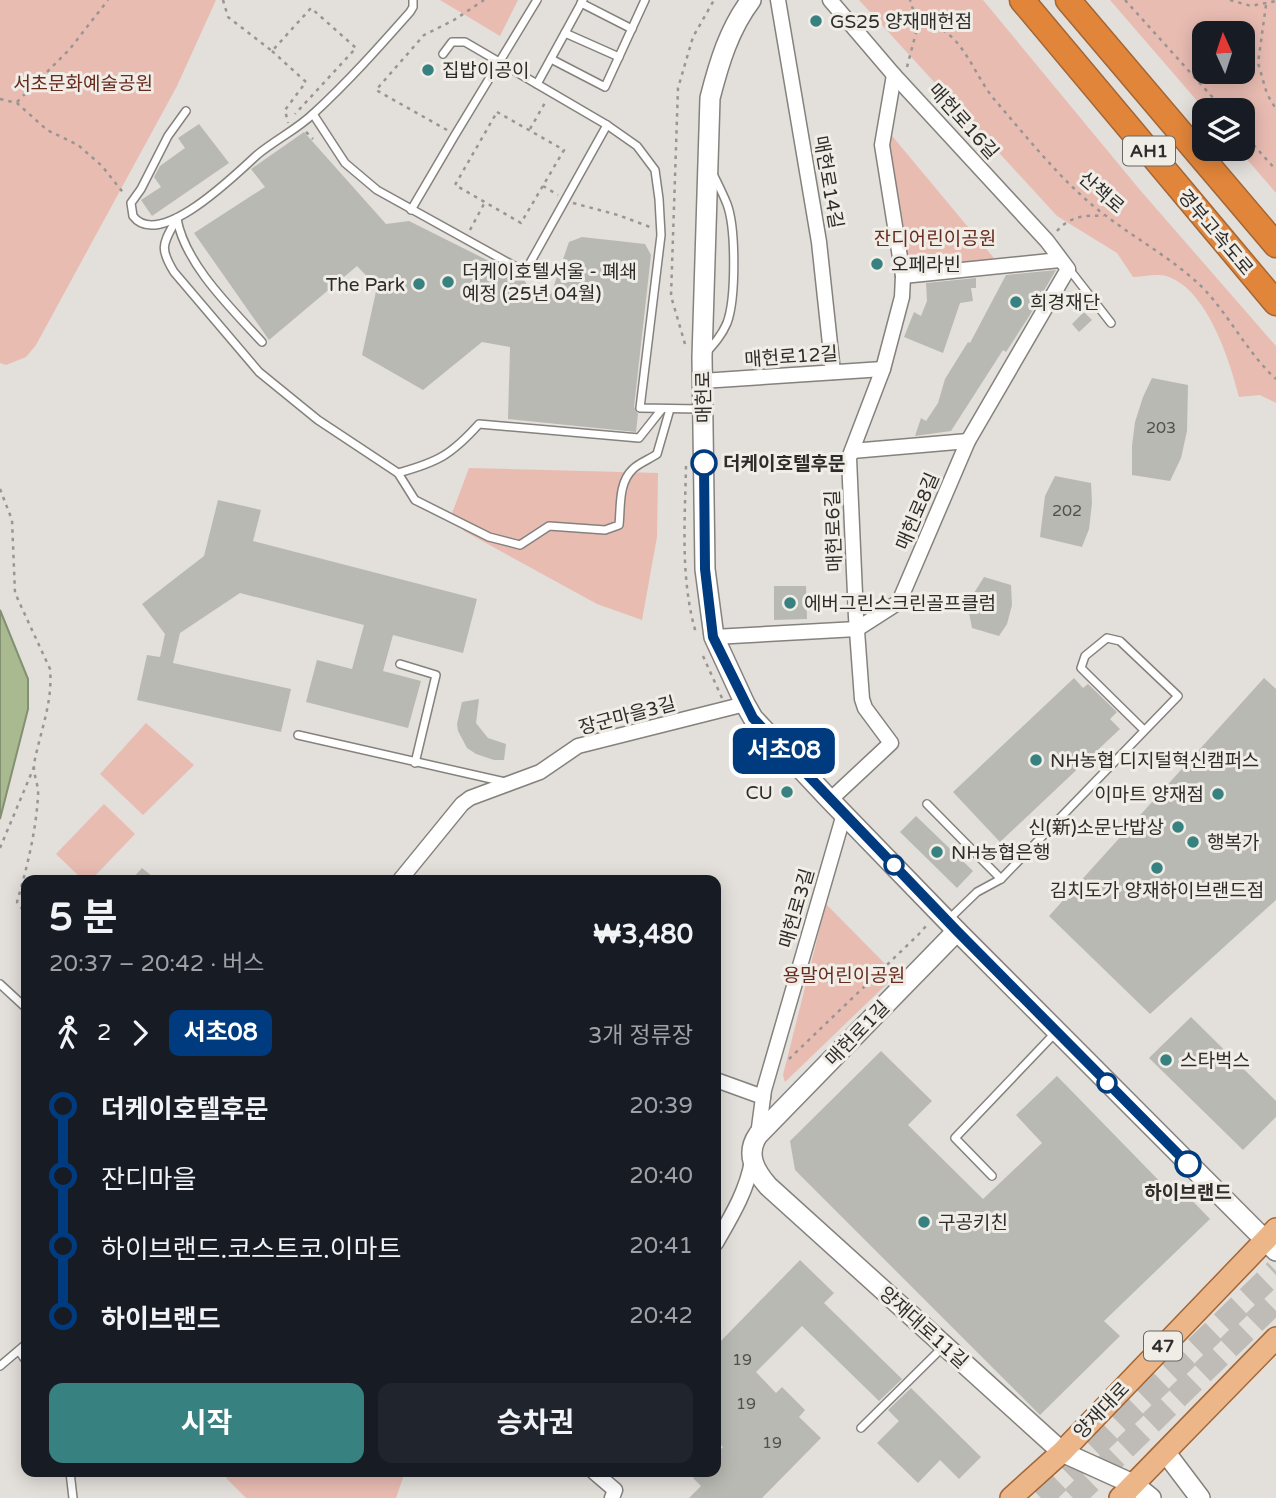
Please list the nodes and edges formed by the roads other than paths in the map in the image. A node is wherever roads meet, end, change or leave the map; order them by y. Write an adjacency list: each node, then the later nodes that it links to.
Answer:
1 (413, 0): 19 (lane)
2 (537, 0): 15 (lane)
3 (645, 0): 10 (lane)
4 (751, 0): 21 (main road, 매헌로)
5 (778, 0): 32 (street, 매헌로14길)
6 (830, 0): 16 (street, 매헌로16길)
7 (1022, 0): 27 (highway, 경부고속도로 / AH1)
8 (1068, 0): 24 (highway, 경부고속도로 / AH1)
9 (582, 2): 10 (lane); 11 (lane)
10 (632, 29): 13 (lane)
11 (565, 33): 13 (lane); 14 (lane)
12 (443, 54): 15 (lane)
13 (619, 57): 14 (lane)
14 (551, 60): 17 (lane)
15 (498, 62): 17 (lane); 22 (lane)
16 (899, 79): 25 (street, 매헌로16길); 26 (street, 매헌로6길)
17 (537, 85): 20 (lane)
18 (186, 111): 23 (lane)
19 (313, 114): 22 (lane); 23 (lane)
20 (607, 125): 22 (lane); 34 (lane)
21 (709, 165): 30 (main road, 매헌로); 30 (lane)
22 (411, 210)
23 (177, 218): 29 (lane); 38 (lane)
24 (1276, 245)
25 (1064, 265): 26 (street); 28 (lane); 36 (street, 매헌로8길)
26 (903, 276): 31 (street, 매헌로6길)
27 (1276, 303)
28 (1111, 323)
29 (261, 342)
30 (702, 357): 33 (main road, 매헌로)
31 (883, 369): 32 (street, 매헌로12길); 37 (street, 매헌로6길)
32 (832, 372): 33 (street, 매헌로12길)
33 (702, 381): 35 (main road, 매헌로)
34 (666, 409): 35 (lane); 38 (lane); 38 (lane)
35 (703, 410): 40 (main road, 매헌로)
36 (968, 441): 37 (street); 39 (street, 매헌로8길)
37 (852, 451): 39 (street, 매헌로6길)
38 (398, 473)
39 (857, 628): 40 (street, 매헌로8길); 47 (street, 매헌로6길)
40 (713, 637): 42 (main road, 매헌로)
41 (400, 664): 45 (lane)
42 (745, 704): 46 (street, 장군마을3길); 47 (main road, 매헌로)
43 (1144, 730): 43 (lane); 51 (lane)
44 (298, 736): 45 (lane)
45 (415, 763): 46 (lane)
46 (513, 784): 50 (street, 장군마을3길)
47 (830, 800): 49 (main road, 매헌로)
48 (927, 804): 51 (lane)
49 (844, 814): 52 (main road, 매헌로); 57 (street, 매헌로3길)
50 (404, 875)
51 (1001, 879): 52 (lane)
52 (952, 926): 55 (main road, 매헌로); 58 (main road, 매헌로1길)
53 (0, 984): 54 (lane)
54 (21, 1003)
55 (1057, 1031): 60 (lane); 62 (main road, 매헌로)
56 (721, 1082): 57 (street)
57 (763, 1097): 58 (street, 매헌로3길)
58 (758, 1135): 59 (main road)
59 (752, 1161): 61 (street); 64 (main road, 양재대로11길)
60 (992, 1176)
61 (721, 1234)
62 (1272, 1240): 69 (main road, 양재대로 / 47)
63 (1276, 1338): 70 (main road)
64 (944, 1345): 68 (lane); 69 (main road, 양재대로11길)
65 (19, 1351): 66 (lane); 67 (lane)
66 (21, 1354)
67 (0, 1366)
68 (861, 1428)
69 (1062, 1451): 73 (main road, 양재대로11길); 76 (main road, 양재대로 / 47)
70 (1166, 1453): 73 (main road); 77 (main road)
71 (71, 1477): 74 (lane)
72 (600, 1477): 75 (street)
73 (1138, 1495)
74 (73, 1498)
75 (612, 1498)
76 (1011, 1498)
77 (1200, 1498)

